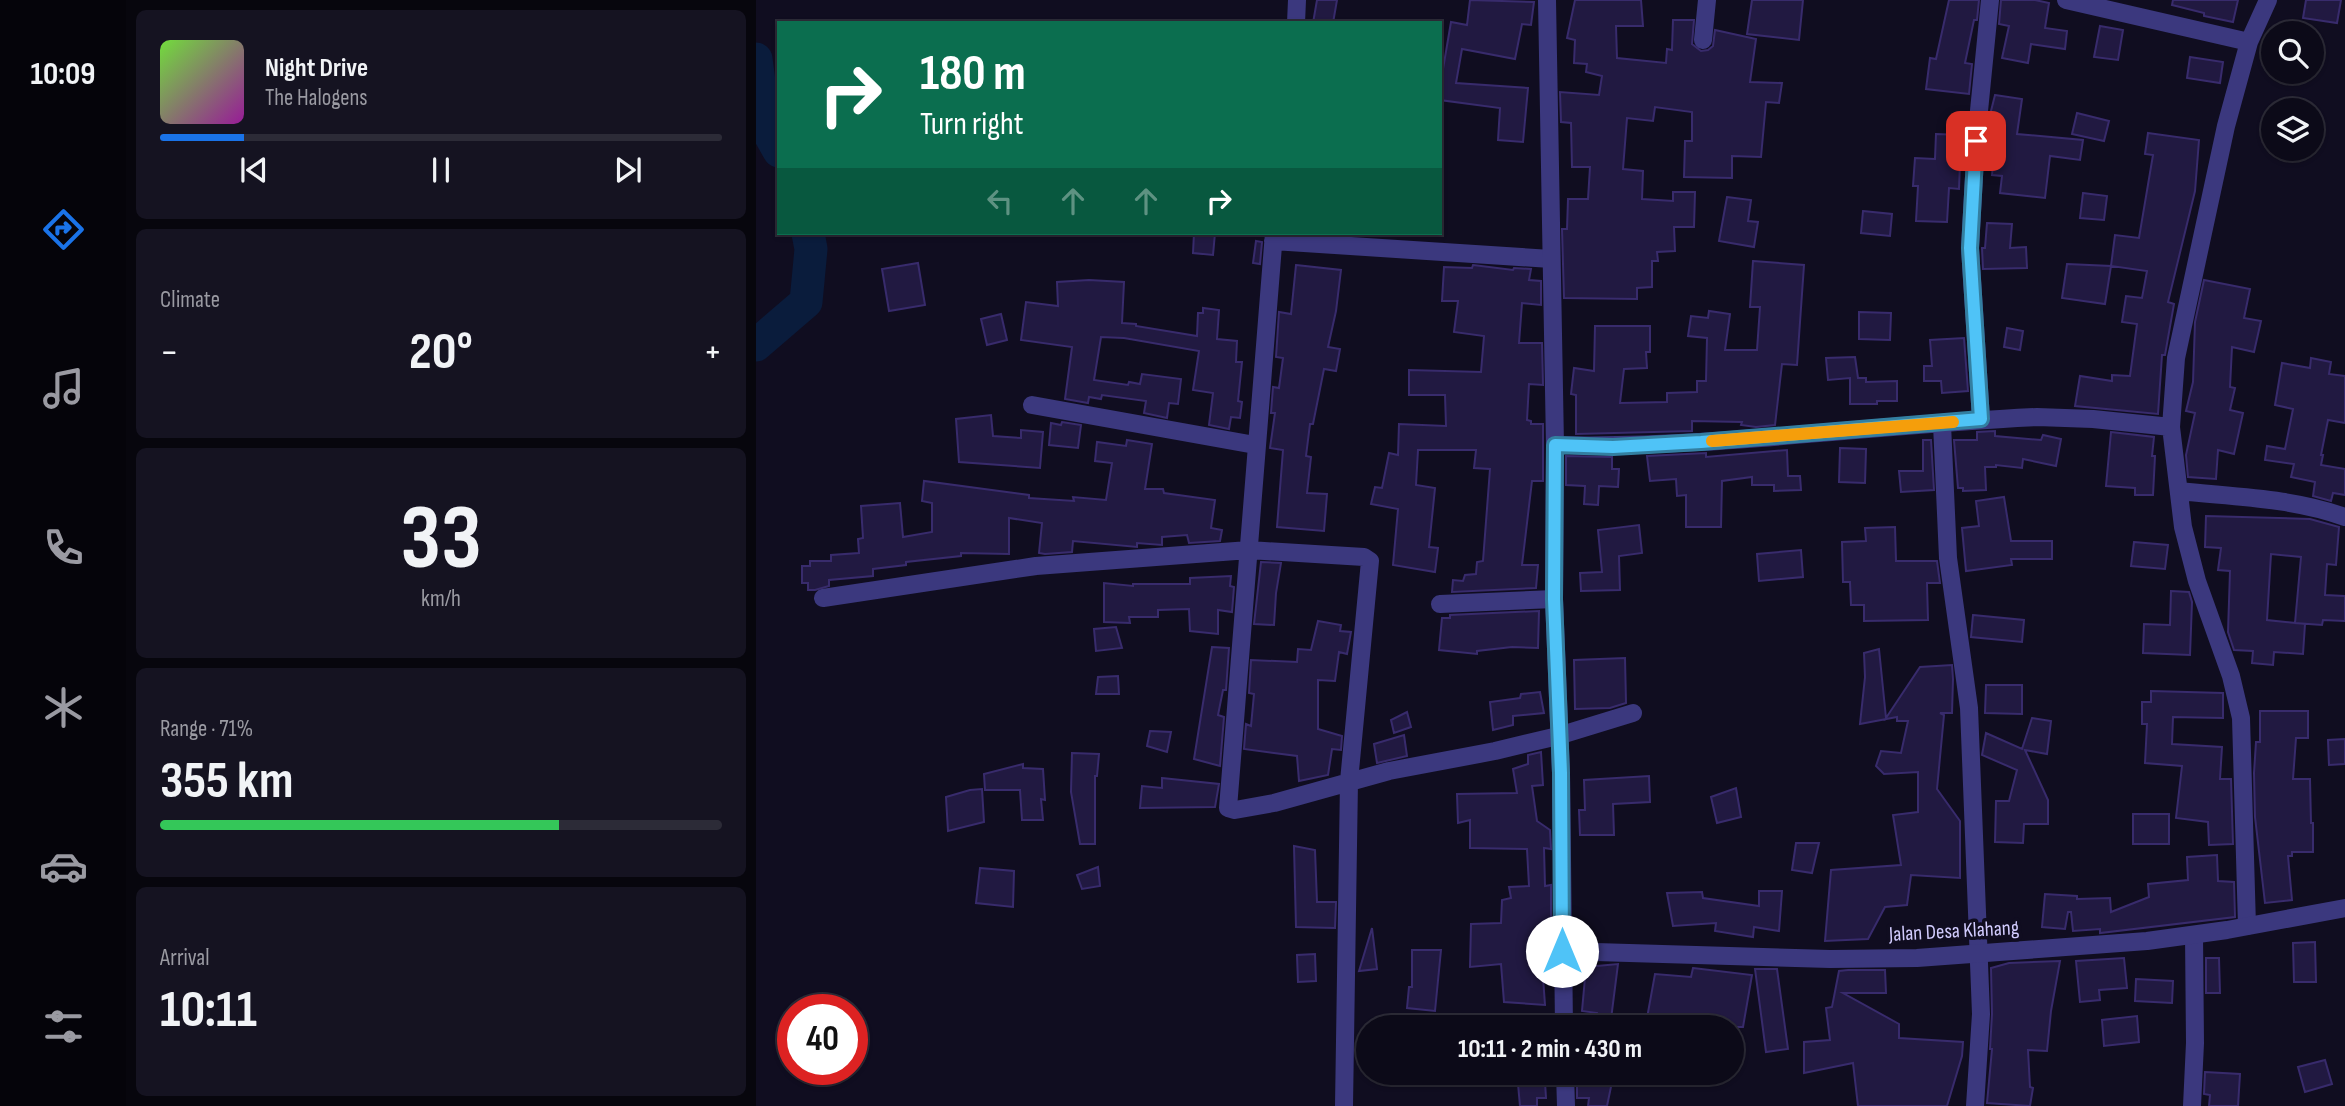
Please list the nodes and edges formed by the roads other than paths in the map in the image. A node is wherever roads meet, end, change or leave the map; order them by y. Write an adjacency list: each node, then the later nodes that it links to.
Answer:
1 (1297, 0): 7 (street)
2 (1547, 0): 11 (street)
3 (1707, 0): 8 (street)
4 (1990, 0): 13 (street)
5 (2066, 0): 9 (street)
6 (2268, 0): 9 (street)
7 (1296, 21)
8 (1703, 40)
9 (2249, 42): 15 (street)
10 (1274, 237): 11 (street); 16 (street)
11 (1550, 259): 17 (street)
12 (1032, 405): 16 (street)
13 (1981, 419): 14 (street); 15 (street)
14 (1942, 424): 17 (street); 31 (street)
15 (2171, 427): 18 (street)
16 (1255, 445): 20 (street)
17 (1555, 445): 22 (street)
18 (2179, 491): 19 (street); 28 (street)
19 (2345, 517)
20 (1249, 550): 21 (street); 26 (street); 26 (street)
21 (823, 597)
22 (1554, 599): 23 (street); 25 (street)
23 (1440, 604)
24 (1633, 713): 25 (street)
25 (1558, 736): 26 (street); 30 (street)
26 (1349, 781): 34 (street)
27 (2345, 908): 28 (street, Jalan Desa Klahang)
28 (2247, 926): 29 (street, Jalan Desa Klahang)
29 (2194, 935): 31 (street, Jalan Desa Klahang); 37 (street)
30 (1562, 951): 31 (street, Jalan Desa Klahang); 32 (street)
31 (1979, 953): 36 (street)
32 (1564, 1015)
33 (1565, 1085): 35 (street)
34 (1344, 1106)
35 (1566, 1106)
36 (1975, 1106)
37 (2192, 1106)

